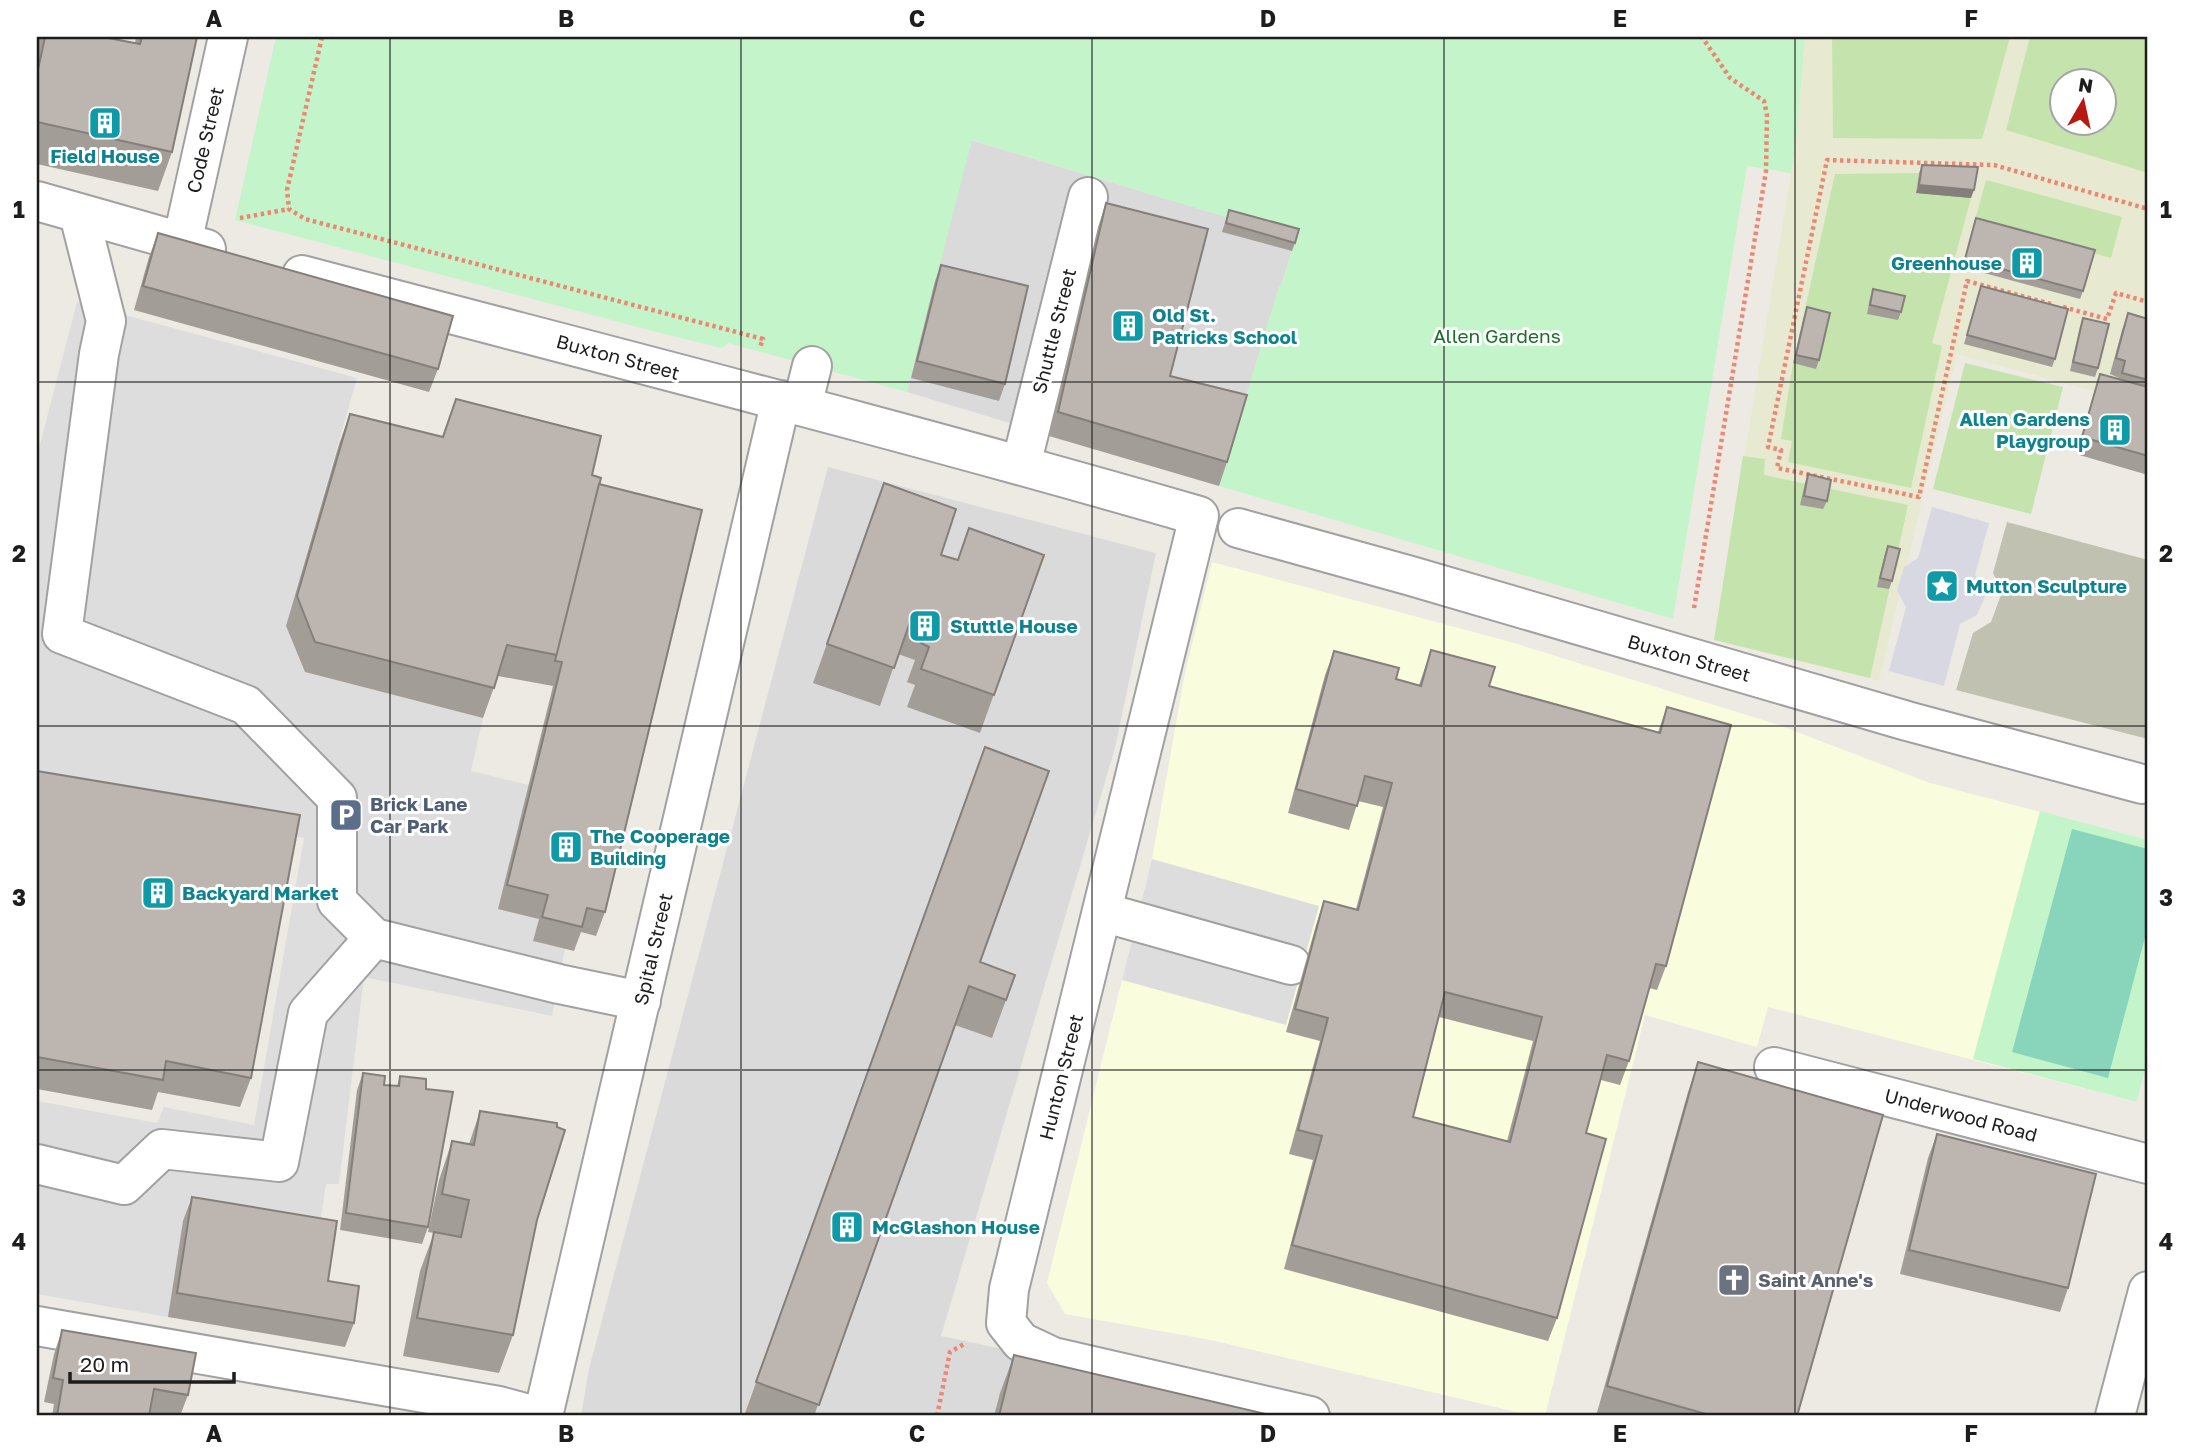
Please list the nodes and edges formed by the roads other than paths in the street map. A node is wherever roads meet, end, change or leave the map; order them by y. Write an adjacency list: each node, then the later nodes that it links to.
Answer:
1 (228, 37): 5 (street, Code Street)
2 (1088, 197): 10 (street, Shuttle Street)
3 (37, 201): 4 (street)
4 (79, 214): 5 (street); 15 (street)
5 (183, 243): 6 (street)
6 (235, 257)
7 (274, 267): 9 (street, Buxton Street)
8 (813, 366): 9 (street, Spital Street)
9 (792, 403): 10 (street, Buxton Street); 17 (street, Spital Street)
10 (1021, 465): 11 (street, Buxton Street)
11 (1199, 516): 14 (street, Hunton Street)
12 (1238, 528): 13 (street, Buxton Street)
13 (2142, 785)
14 (1102, 912): 16 (street); 25 (street, Hunton Street)
15 (374, 938): 17 (street); 19 (street)
16 (1291, 965)
17 (641, 1001): 24 (street, Spital Street)
18 (1774, 1067): 20 (street, Underwood Road)
19 (37, 1164)
20 (2148, 1164)
21 (2148, 1291): 26 (street)
22 (37, 1326): 23 (street)
23 (536, 1416)
24 (543, 1416)
25 (1310, 1416)
26 (2116, 1416)

